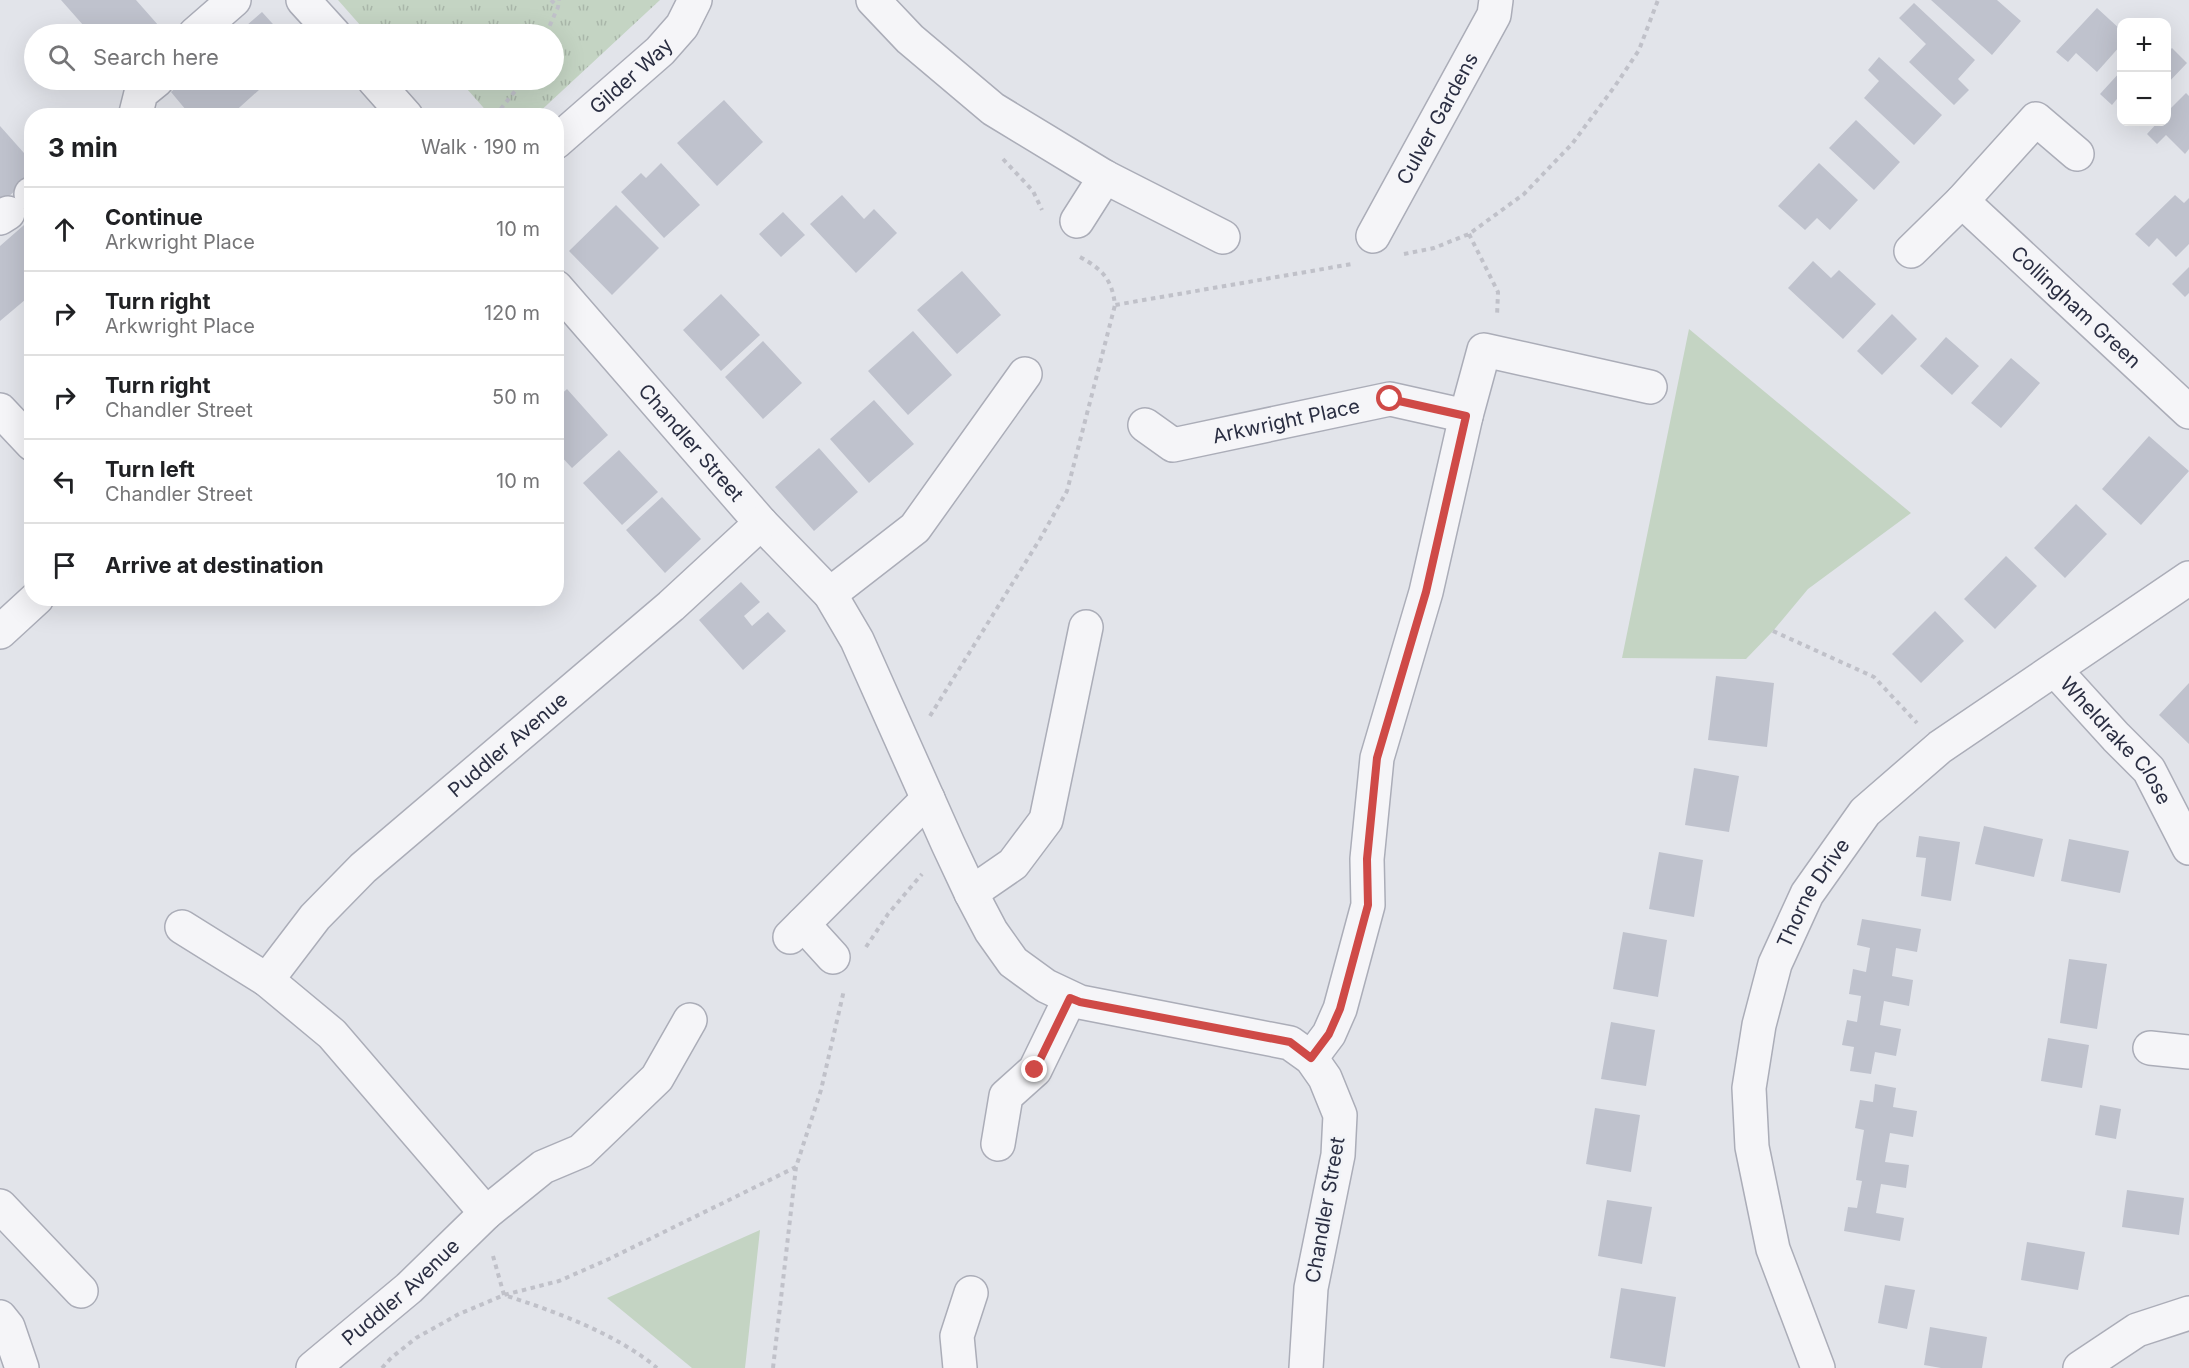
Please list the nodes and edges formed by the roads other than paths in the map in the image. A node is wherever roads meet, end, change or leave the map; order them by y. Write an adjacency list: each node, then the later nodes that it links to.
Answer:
1 (234, 0): 6 (street)
2 (303, 0): 7 (street)
3 (695, 0): 12 (street, Gilder Way)
4 (873, 0): 14 (street)
5 (1496, 0): 19 (street, Culver Gardens)
6 (206, 24)
7 (325, 24)
8 (145, 90): 10 (street)
9 (383, 90): 11 (street)
10 (137, 108)
11 (399, 108)
12 (564, 135)
13 (2077, 154): 15 (street)
14 (1105, 177): 16 (street); 17 (street)
15 (1962, 201): 18 (street); 24 (street, Collingham Green)
16 (1077, 221)
17 (1223, 237)
18 (1911, 250)
19 (1376, 251)
20 (564, 296): 28 (street, Chandler Street)
21 (1025, 374): 30 (street)
22 (1650, 387): 25 (street)
23 (0, 410): 27 (street)
24 (2189, 411)
25 (1466, 416): 26 (street, Arkwright Place); 45 (street)
26 (1145, 425)
27 (24, 436)
28 (761, 523): 30 (street, Chandler Street); 40 (street, Puddler Avenue)
29 (2189, 578): 34 (street, Thorne Drive)
30 (830, 594): 35 (street, Chandler Street)
31 (28, 606): 33 (street)
32 (1086, 627): 37 (street)
33 (0, 632)
34 (2055, 670): 36 (street, Wheldrake Close); 57 (street, Thorne Drive)
35 (928, 799): 37 (street, Chandler Street); 39 (street)
36 (2189, 848)
37 (971, 893): 41 (street, Chandler Street)
38 (182, 927): 40 (street)
39 (839, 971)
40 (267, 980): 48 (street)
41 (1070, 998): 45 (street, Chandler Street); 46 (street)
42 (690, 1020): 48 (street, Puddler Avenue)
43 (2151, 1048): 44 (street)
44 (2189, 1052)
45 (1311, 1058): 56 (street, Chandler Street)
46 (998, 1144)
47 (0, 1206): 49 (street)
48 (486, 1213): 54 (street, Puddler Avenue)
49 (81, 1291)
50 (971, 1293): 55 (street)
51 (2189, 1313): 58 (street)
52 (0, 1317): 53 (street)
53 (22, 1368)
54 (313, 1368)
55 (960, 1368)
56 (1306, 1368)
57 (1818, 1368)
58 (2080, 1368)

